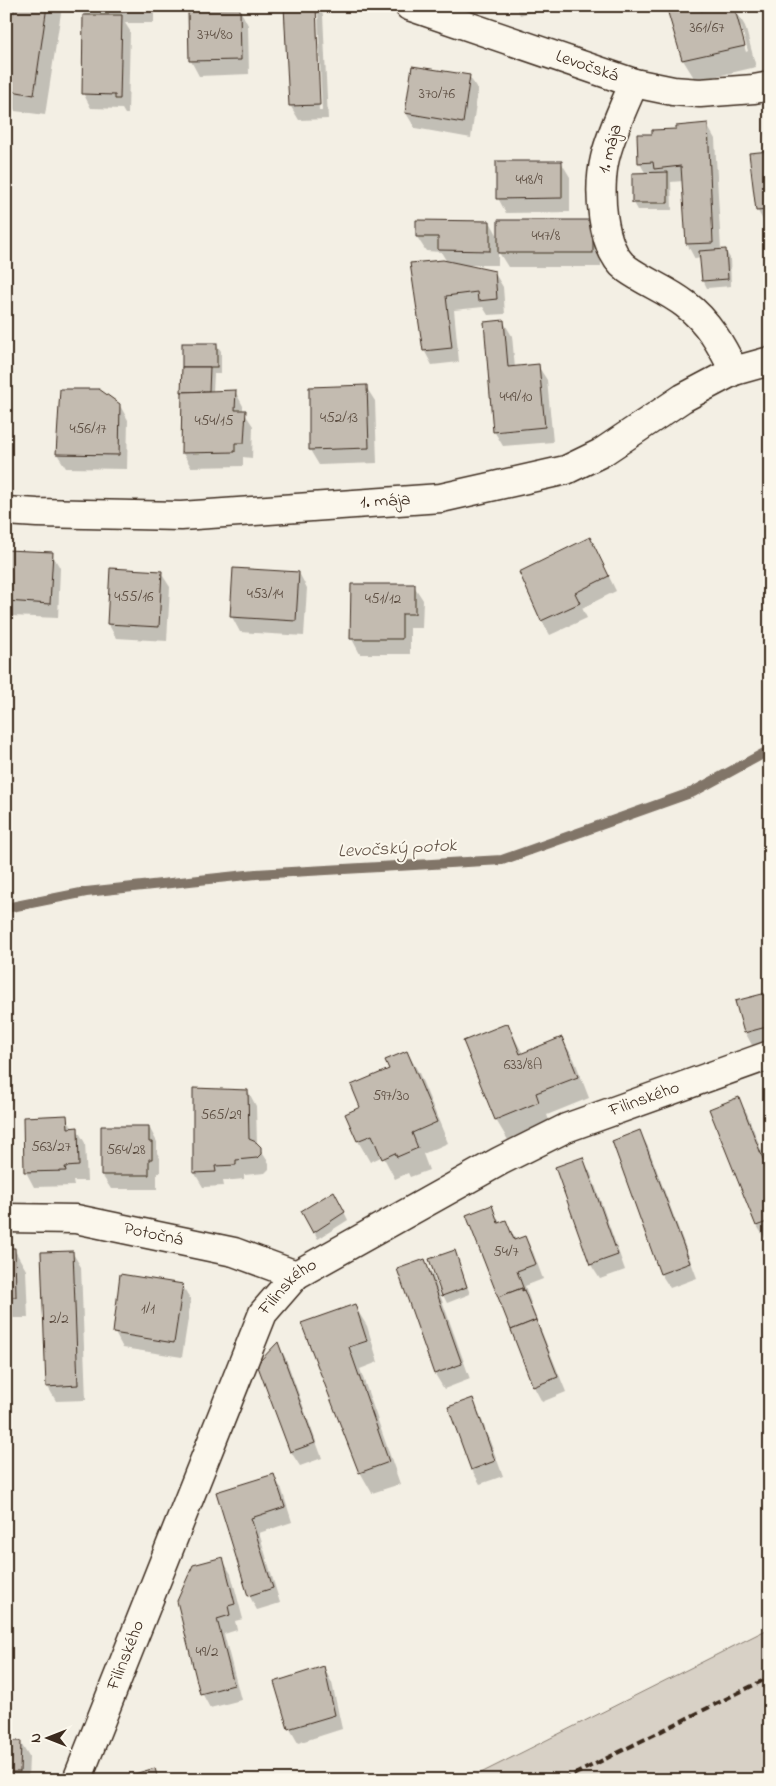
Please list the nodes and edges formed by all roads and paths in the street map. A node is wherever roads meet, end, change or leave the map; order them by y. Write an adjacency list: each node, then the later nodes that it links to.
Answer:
1 (409, 6): 2 (street, Levočská)
2 (634, 83): 3 (street, Levočská); 5 (street, 1. mája)
3 (770, 86)
4 (770, 362): 5 (street, 1. mája)
5 (734, 371): 6 (street, 1. mája)
6 (6, 511)
7 (770, 1055): 9 (street, Filinského)
8 (6, 1218): 9 (street, Potočná)
9 (296, 1275): 10 (street, Filinského)
10 (77, 1780)

